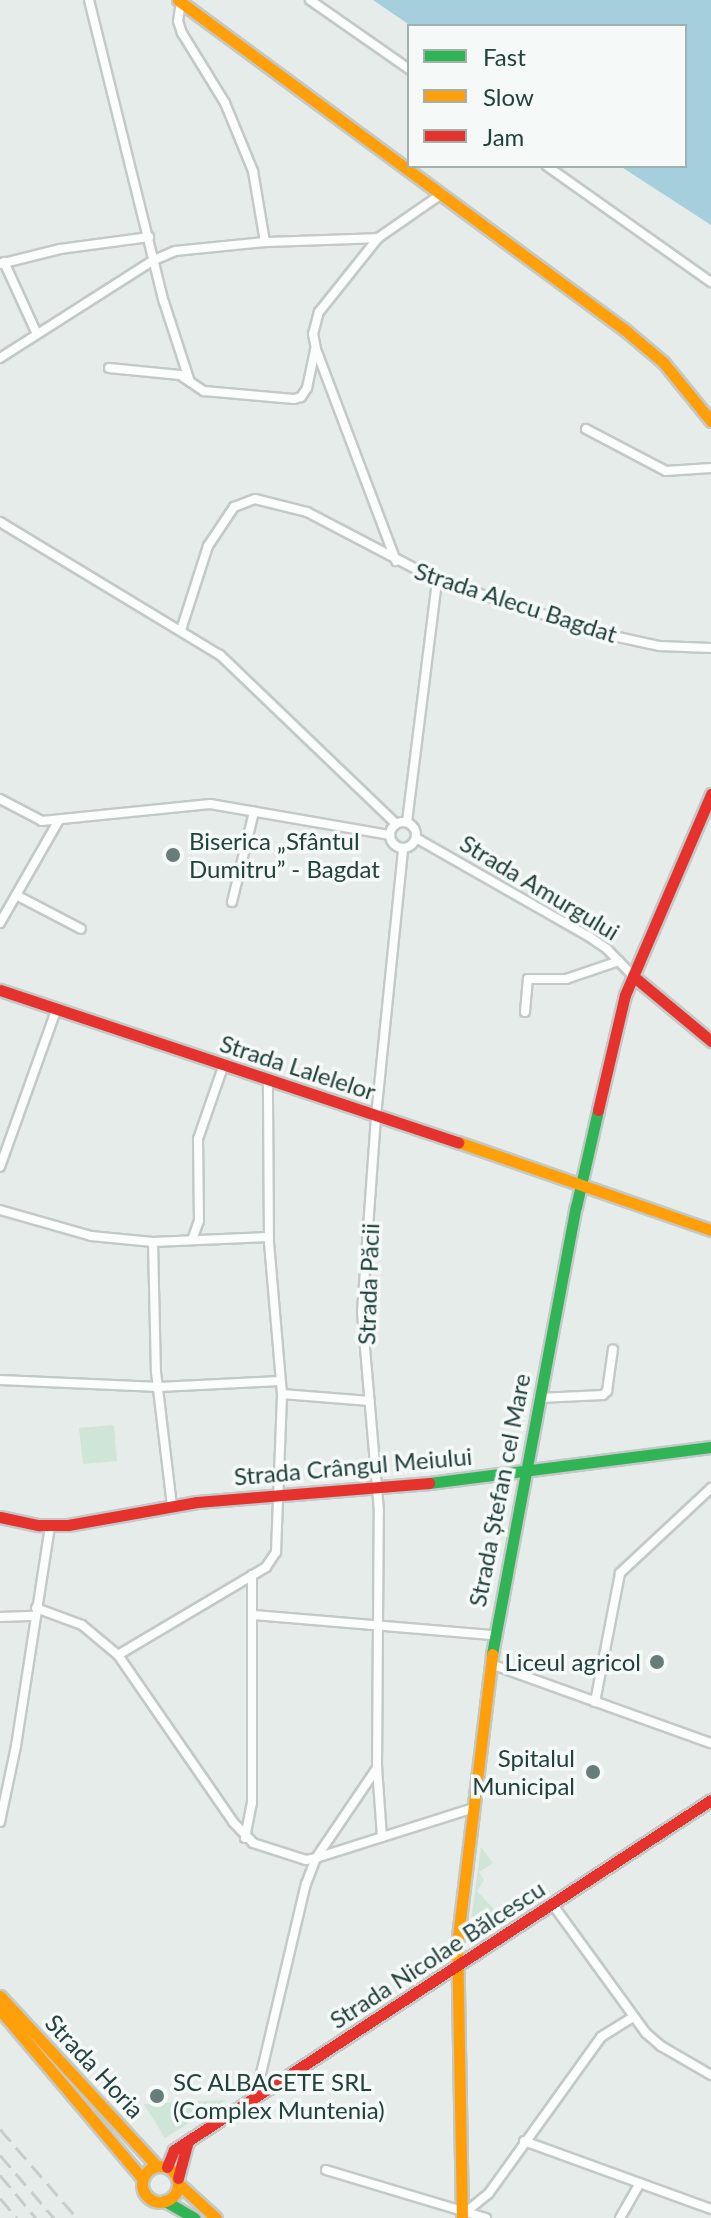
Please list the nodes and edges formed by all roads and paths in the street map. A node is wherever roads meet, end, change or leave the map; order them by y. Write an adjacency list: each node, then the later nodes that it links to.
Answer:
1 (89, 0): 7 (street)
2 (310, 0): 4 (street)
3 (180, 1): 6 (street); 9 (street)
4 (407, 68)
5 (550, 168): 12 (street)
6 (440, 195): 8 (street); 19 (street)
7 (149, 237): 10 (street); 11 (street)
8 (378, 238): 9 (street); 14 (street)
9 (265, 242): 10 (street)
10 (154, 260): 13 (street); 18 (street)
11 (2, 263): 13 (street)
12 (711, 282)
13 (36, 332): 15 (street)
14 (316, 349): 18 (street); 23 (street)
15 (3, 357): 17 (street)
16 (109, 368): 18 (street)
17 (0, 371)
18 (190, 382)
19 (711, 421)
20 (586, 429): 21 (street)
21 (711, 468)
22 (0, 522): 25 (street)
23 (396, 561): 24 (street, Strada Alecu Bagdat); 25 (street, Strada Alecu Bagdat)
24 (437, 580): 26 (street, Strada Alecu Bagdat); 31 (street)
25 (181, 630): 32 (street)
26 (711, 648)
27 (711, 794): 41 (street, Strada Ștefan cel Mare)
28 (0, 799): 30 (street)
29 (254, 812): 30 (street); 33 (street); 37 (street)
30 (59, 820): 36 (street)
31 (407, 822): 32 (street); 34 (street)
32 (396, 824): 33 (street)
33 (390, 835): 35 (street)
34 (416, 838): 35 (street); 40 (street, Strada Amurgului)
35 (403, 848): 48 (street, Strada Păcii)
36 (16, 895): 38 (street); 39 (street)
37 (232, 902)
38 (0, 923)
39 (81, 929)
40 (619, 961): 41 (street, Strada Amurgului); 44 (street)
41 (633, 976): 45 (street, Strada Amurgului); 50 (street, Strada Ștefan cel Mare)
42 (0, 990): 43 (street, Strada Lalelelor)
43 (56, 1011): 46 (street, Strada Lalelelor); 49 (street)
44 (525, 1012)
45 (711, 1041)
46 (223, 1067): 47 (street, Strada Lalelelor); 54 (street)
47 (268, 1081): 48 (street, Strada Lalelelor); 53 (street)
48 (376, 1116): 50 (street, Strada Lalelelor); 62 (street, Strada Păcii)
49 (0, 1167)
50 (582, 1183): 52 (street, Strada Lalelelor); 61 (street, Strada Ștefan cel Mare)
51 (0, 1210): 55 (street)
52 (711, 1230)
53 (269, 1237): 54 (street); 58 (street)
54 (192, 1240): 55 (street)
55 (153, 1242): 59 (street)
56 (613, 1349): 61 (street)
57 (0, 1380): 59 (street)
58 (280, 1381): 59 (street); 60 (street)
59 (159, 1387): 68 (street)
60 (282, 1394): 62 (street); 67 (street)
61 (539, 1398): 64 (street, Strada Ștefan cel Mare)
62 (370, 1401): 66 (street, Strada Păcii)
63 (711, 1447): 64 (street, Strada Crângul Meiului)
64 (522, 1473): 66 (street, Strada Crângul Meiului); 76 (street, Strada Ștefan cel Mare)
65 (711, 1488): 79 (street)
66 (378, 1489): 67 (street, Strada Crângul Meiului); 75 (street, Strada Păcii)
67 (280, 1495): 68 (street, Strada Crângul Meiului); 71 (street)
68 (172, 1506): 70 (street, Strada Crângul Meiului)
69 (0, 1517): 70 (street, Strada Crângul Meiului)
70 (50, 1526): 72 (street)
71 (252, 1575): 73 (street); 77 (street)
72 (35, 1612): 74 (street); 77 (street); 84 (street)
73 (254, 1615): 75 (street); 86 (street)
74 (0, 1617)
75 (378, 1625): 76 (street); 81 (street, Strada Păcii)
76 (494, 1635): 78 (street, Strada Ștefan cel Mare)
77 (118, 1655): 86 (street)
78 (491, 1664): 79 (street); 83 (street, Strada Ștefan cel Mare)
79 (595, 1702): 80 (street)
80 (711, 1743)
81 (377, 1768): 85 (street, Strada Păcii); 87 (street)
82 (711, 1800): 88 (street, Strada Nicolae Bălcescu)
83 (474, 1808): 85 (street); 89 (street, Strada Ștefan cel Mare)
84 (0, 1822)
85 (382, 1837): 87 (street)
86 (245, 1838): 87 (street)
87 (316, 1858): 94 (street)
88 (553, 1905): 89 (street, Strada Nicolae Bălcescu); 92 (street)
89 (456, 1966): 94 (street, Strada Nicolae Bălcescu); 104 (street, Strada Ștefan cel Mare)
90 (0, 1996): 97 (street, Strada Horia)
91 (0, 2010): 99 (street, Strada Horia)
92 (633, 2017): 93 (street); 95 (street)
93 (711, 2075)
94 (255, 2099): 96 (street, Strada Nicolae Bălcescu)
95 (524, 2141): 101 (street); 104 (street)
96 (187, 2144): 97 (street, Strada Nicolae Bălcescu); 100 (street)
97 (162, 2166): 99 (street); 100 (street)
98 (326, 2170): 104 (street)
99 (143, 2179): 102 (street)
100 (178, 2181): 102 (street); 107 (street)
101 (640, 2183): 103 (street); 109 (street)
102 (162, 2202): 105 (street); 106 (street)
103 (711, 2209)
104 (464, 2213): 108 (street)
105 (177, 2218)
106 (195, 2218)
107 (216, 2218)
108 (486, 2218)
109 (620, 2218)

